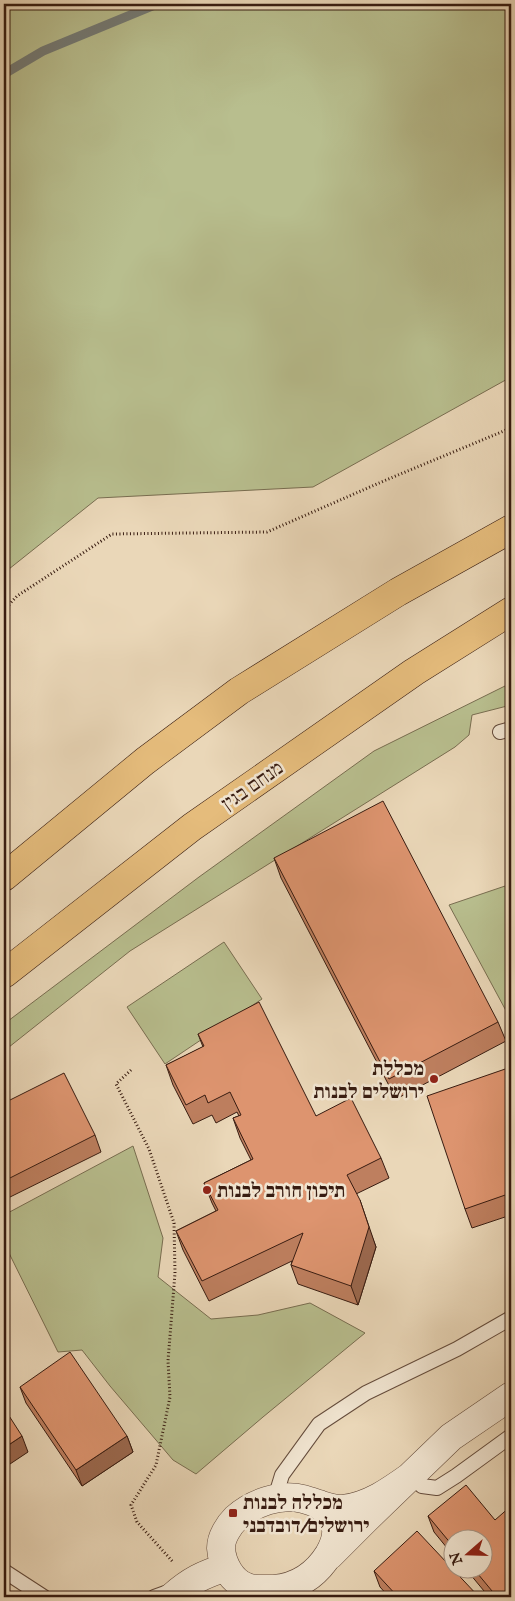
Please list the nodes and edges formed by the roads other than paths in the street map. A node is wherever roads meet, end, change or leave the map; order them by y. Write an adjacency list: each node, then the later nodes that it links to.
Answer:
1 (511, 529): 3 (highway)
2 (511, 611): 4 (highway, מנחם בגין)
3 (4, 877)
4 (4, 974)
5 (511, 1318): 9 (lane)
6 (511, 1396): 8 (street)
7 (511, 1436): 8 (lane)
8 (411, 1476): 10 (street); 12 (street)
9 (275, 1498): 10 (street); 11 (street)
10 (319, 1504): 12 (street)
11 (226, 1567): 12 (street); 14 (street)
12 (319, 1568): 17 (street)
13 (4, 1571): 15 (lane)
14 (182, 1589): 16 (lane)
15 (44, 1597)
16 (154, 1597)
17 (291, 1597)

